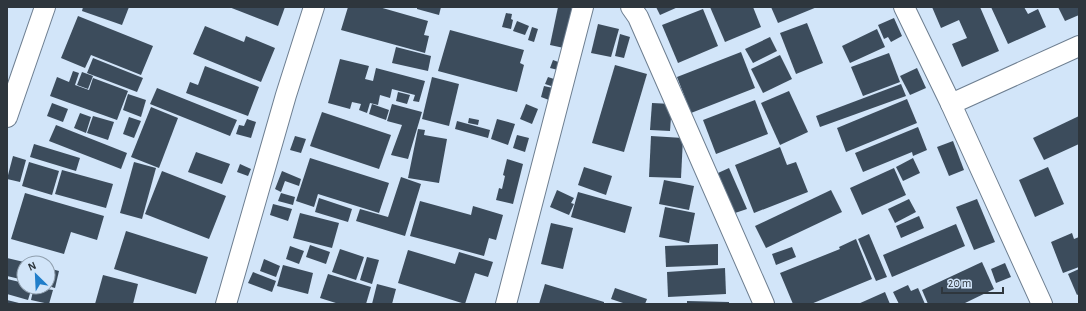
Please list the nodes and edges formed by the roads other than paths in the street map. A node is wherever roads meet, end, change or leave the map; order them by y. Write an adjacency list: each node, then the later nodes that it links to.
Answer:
1 (45, 7): 8 (street)
2 (314, 7): 9 (street)
3 (584, 7): 10 (street)
4 (631, 7): 11 (street)
5 (904, 7): 7 (street)
6 (1079, 46): 7 (street)
7 (951, 104): 12 (street)
8 (7, 117)
9 (226, 304)
10 (506, 304)
11 (764, 304)
12 (1042, 304)

